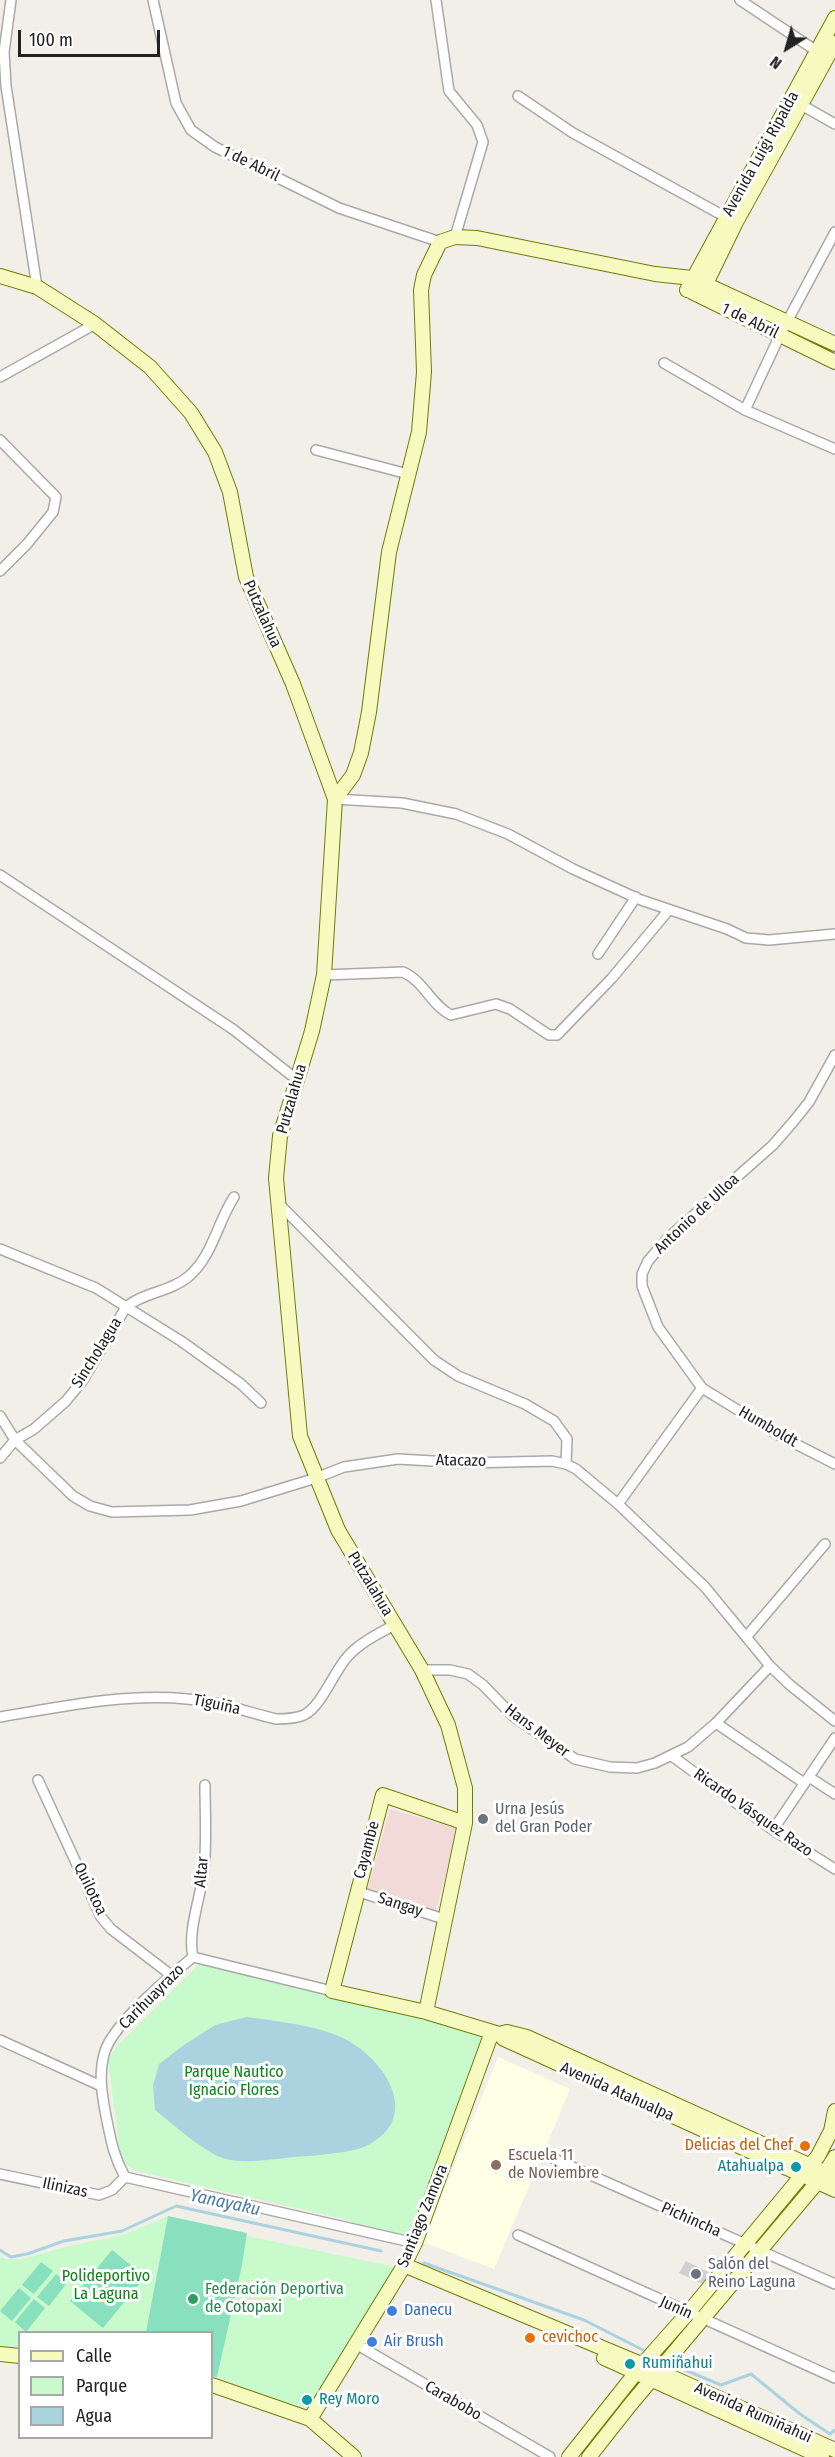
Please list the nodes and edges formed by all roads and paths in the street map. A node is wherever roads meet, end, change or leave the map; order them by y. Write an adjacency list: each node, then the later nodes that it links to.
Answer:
1 (11, 0): 18 (street)
2 (153, 0): 14 (street, 1 de Abril)
3 (436, 0): 13 (street)
4 (740, 0): 7 (street)
5 (835, 18): 7 (street, Avenida Luigi Ripalda)
6 (835, 43): 9 (street, Avenida Luigi Ripalda)
7 (818, 52): 9 (street, Avenida Luigi Ripalda)
8 (518, 96): 11 (street)
9 (796, 102): 10 (street); 11 (street, Avenida Luigi Ripalda)
10 (835, 124)
11 (731, 220): 19 (street, Avenida Luigi Ripalda)
12 (835, 232): 15 (street)
13 (455, 237): 14 (street); 19 (street, 1 de Abril)
14 (440, 242): 31 (street)
15 (825, 252): 16 (street); 20 (street)
16 (835, 257)
17 (0, 276): 18 (street, Putzalahua)
18 (37, 287): 21 (street, Putzalahua)
19 (696, 287): 20 (street, 1 de Abril); 22 (street, 1 de Abril)
20 (787, 322): 22 (street); 23 (street, 1 de Abril)
21 (95, 324): 26 (street); 33 (street, Putzalahua)
22 (780, 335): 24 (street, 1 de Abril); 27 (street)
23 (835, 344)
24 (835, 362)
25 (664, 363): 27 (street)
26 (0, 376)
27 (744, 410): 29 (street)
28 (0, 440): 32 (street)
29 (835, 449)
30 (316, 450): 31 (street)
31 (408, 474): 33 (street)
32 (0, 571)
33 (335, 799): 35 (street); 39 (street, Putzalahua)
34 (0, 875): 41 (street)
35 (636, 897): 36 (street); 38 (street)
36 (668, 911): 37 (street); 39 (street)
37 (835, 934)
38 (598, 954)
39 (324, 975): 41 (street, Putzalahua)
40 (835, 1055): 46 (street, Antonio de Ulloa)
41 (296, 1079): 43 (street, Putzalahua)
42 (234, 1197): 45 (street, Sincholagua)
43 (280, 1205): 52 (street); 54 (street, Putzalahua)
44 (0, 1249): 45 (street)
45 (126, 1307): 47 (street); 49 (street, Sincholagua)
46 (702, 1388): 53 (street, Humboldt); 55 (street)
47 (261, 1403)
48 (0, 1416): 49 (street, Atacazo)
49 (15, 1440): 50 (street); 51 (street, Sincholagua); 54 (street, Atacazo)
50 (0, 1446)
51 (0, 1458)
52 (566, 1464): 54 (street, Atacazo); 55 (street, Atacazo)
53 (835, 1464)
54 (316, 1478): 57 (street, Putzalahua)
55 (618, 1504): 58 (street, Atacazo)
56 (825, 1544): 58 (street)
57 (394, 1625): 60 (street, Putzalahua); 61 (street, Tiguiña)
58 (747, 1636): 59 (street, Atacazo)
59 (770, 1666): 62 (street, Atacazo); 63 (street, Hans Meyer)
60 (422, 1670): 65 (street, Hans Meyer); 70 (street, Putzalahua)
61 (0, 1717)
62 (835, 1721)
63 (716, 1724): 65 (street, Hans Meyer); 67 (street)
64 (835, 1738): 67 (street)
65 (672, 1756): 71 (street, Ricardo Vásquez Razo)
66 (38, 1780): 76 (street, Quilotoa)
67 (806, 1780): 69 (street); 71 (street)
68 (205, 1785): 75 (street, Altar)
69 (835, 1794)
70 (465, 1823): 73 (street, Cayambe); 74 (street, Putzalahua)
71 (773, 1830): 72 (street, Ricardo Vásquez Razo)
72 (835, 1869)
73 (356, 1891): 74 (street, Sangay); 77 (street, Cayambe)
74 (444, 1919): 78 (street, Putzalahua)
75 (193, 1957): 76 (street, Carihuayrazo); 77 (street, Avenida Atahualpa)
76 (171, 1975): 81 (street, Carihuayrazo)
77 (332, 1991): 78 (street, Avenida Atahualpa)
78 (426, 2012): 79 (street, Avenida Atahualpa)
79 (495, 2033): 85 (street, Avenida Atahualpa); 91 (street, Santiago Zamora)
80 (0, 2040): 81 (street)
81 (101, 2086): 87 (street, Carihuayrazo)
82 (835, 2111): 85 (street)
83 (548, 2156): 92 (street, Pichincha)
84 (835, 2157): 88 (street)
85 (806, 2171): 88 (street, Avenida Atahualpa); 92 (street)
86 (0, 2174): 87 (street, Ilinizas)
87 (125, 2177): 91 (street)
88 (826, 2177): 89 (street, Avenida Atahualpa); 93 (street)
89 (835, 2190)
90 (518, 2235): 96 (street, Junín)
91 (414, 2244): 94 (street, Santiago Zamora)
92 (746, 2245): 93 (street, Pichincha); 96 (street)
93 (759, 2251): 95 (street, Pichincha); 97 (street)
94 (404, 2266): 99 (street, Santiago Zamora); 103 (street, Avenida Rumiñahui)
95 (835, 2284)
96 (688, 2313): 97 (street, Junín); 98 (street)
97 (702, 2319): 100 (street); 105 (street, Junín)
98 (662, 2343): 100 (street); 103 (street)
99 (356, 2344): 107 (street, Santiago Zamora); 111 (street, Carabobo)
100 (675, 2352): 104 (street)
101 (0, 2354): 102 (street)
102 (18, 2356)
103 (640, 2369): 104 (street, Avenida Rumiñahui); 112 (street)
104 (656, 2376): 108 (street, Avenida Rumiñahui); 113 (street)
105 (835, 2378)
106 (213, 2385): 107 (street)
107 (310, 2419): 110 (street)
108 (807, 2444): 109 (street, Avenida Rumiñahui); 114 (street, Avenida Rumiñahui)
109 (835, 2450)
110 (354, 2457)
111 (550, 2457)
112 (569, 2457)
113 (589, 2457)
114 (822, 2457)

